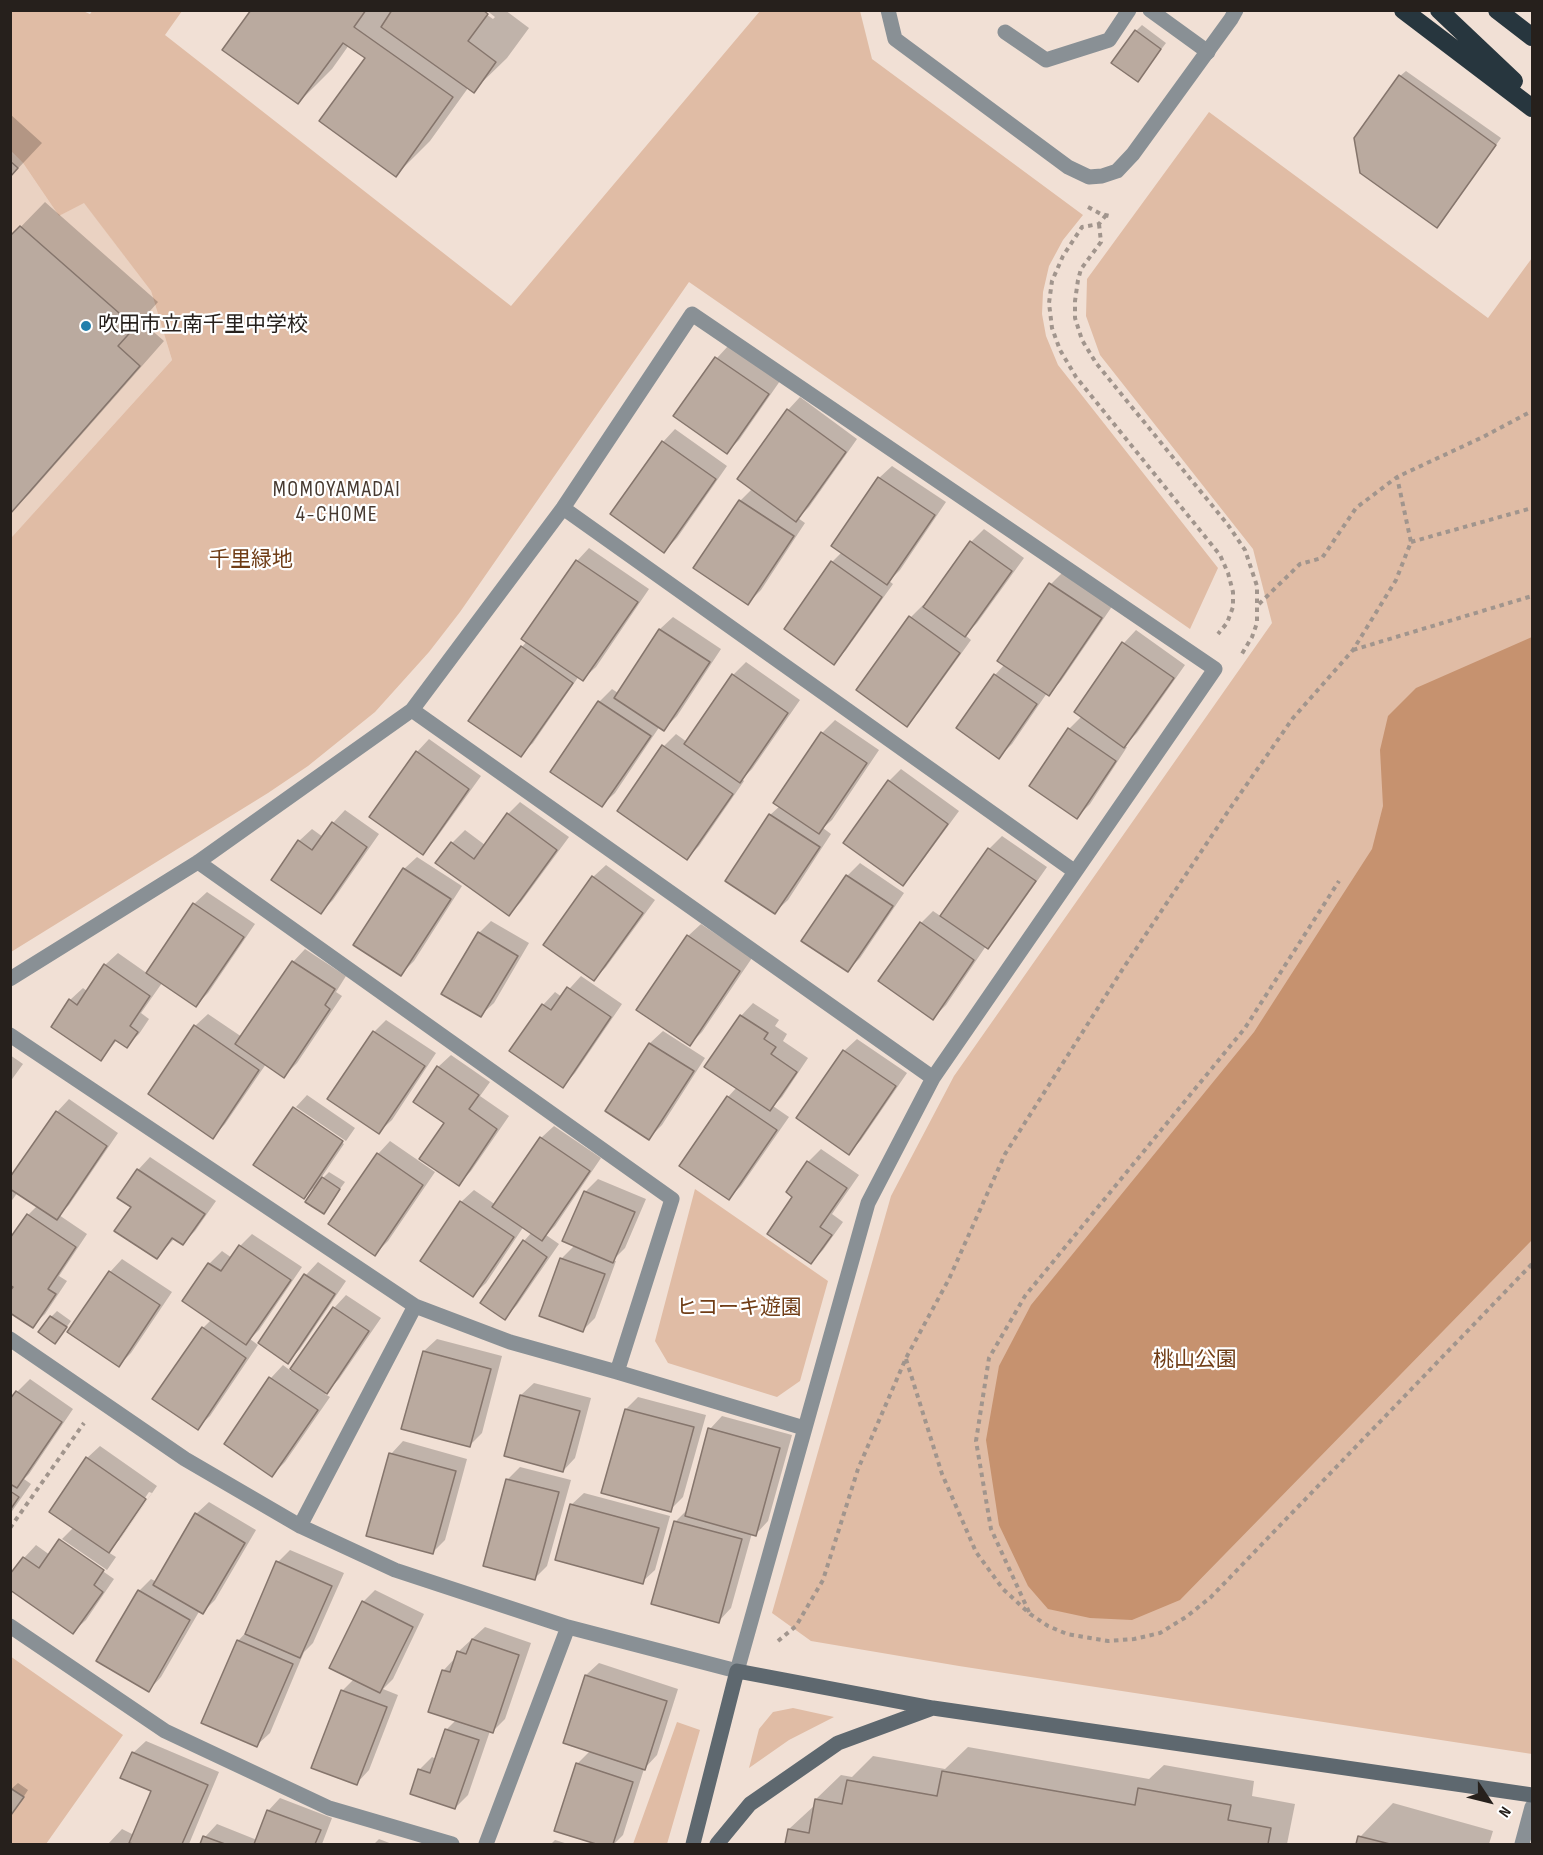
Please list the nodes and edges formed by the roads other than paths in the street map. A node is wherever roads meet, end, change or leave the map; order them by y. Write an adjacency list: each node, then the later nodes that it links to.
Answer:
1 (888, 10): 10 (street)
2 (1130, 10): 8 (street)
3 (1150, 10): 10 (street)
4 (1236, 10): 10 (street)
5 (1403, 10): 12 (highway)
6 (1439, 10): 11 (highway)
7 (1497, 10): 9 (highway)
8 (1005, 32)
9 (1533, 37)
10 (1208, 52)
11 (1533, 99)
12 (1533, 108)
13 (563, 508): 14 (street); 16 (street); 16 (street)
14 (412, 710): 15 (street); 19 (street)
15 (198, 862): 17 (street); 22 (street)
16 (1074, 871): 19 (street)
17 (10, 979)
18 (10, 1035): 20 (street)
19 (933, 1078): 23 (street)
20 (414, 1306): 22 (street); 24 (street)
21 (10, 1339): 24 (street)
22 (618, 1371): 23 (street)
23 (804, 1428): 27 (street)
24 (300, 1526): 26 (street)
25 (10, 1626): 31 (street)
26 (568, 1627): 27 (street); 32 (street)
27 (737, 1671): 28 (street); 33 (street)
28 (933, 1708): 29 (street); 34 (street)
29 (1533, 1795)
30 (1533, 1807): 35 (street)
31 (452, 1845)
32 (486, 1845)
33 (693, 1845)
34 (717, 1845)
35 (1522, 1845)

